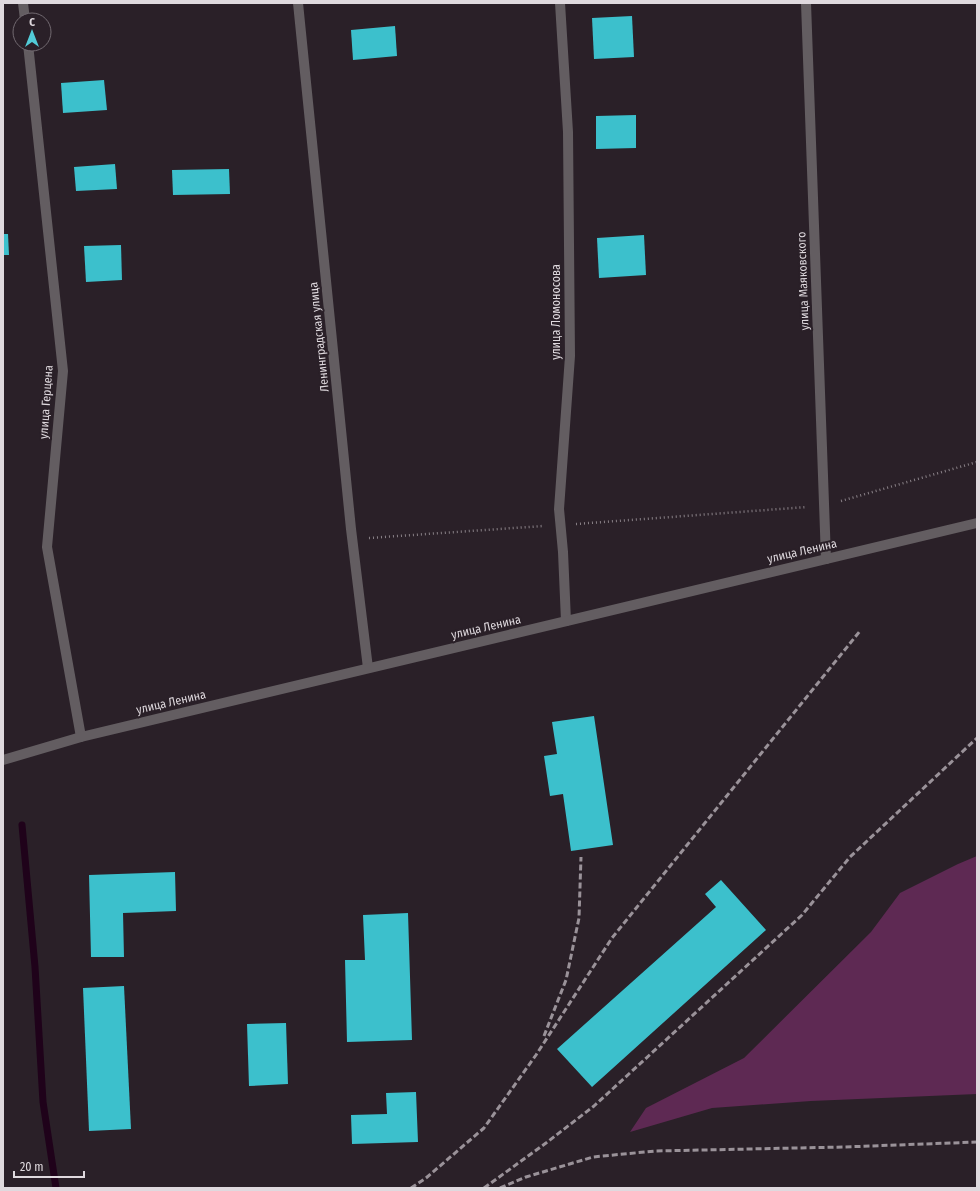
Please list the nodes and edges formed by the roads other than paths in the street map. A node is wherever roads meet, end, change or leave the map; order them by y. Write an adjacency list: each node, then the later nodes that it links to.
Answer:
1 (298, 3): 8 (street, Ленинградская улица)
2 (560, 3): 7 (street, улица Ломоносова)
3 (806, 3): 6 (street, улица Маяковского)
4 (29, 52): 9 (street, улица Герцена)
5 (977, 523): 6 (street, улица Ленина)
6 (826, 559): 7 (street, улица Ленина)
7 (566, 621): 8 (street, улица Ленина)
8 (368, 668): 9 (street, улица Ленина)
9 (82, 737): 10 (street, улица Ленина)
10 (3, 760)

